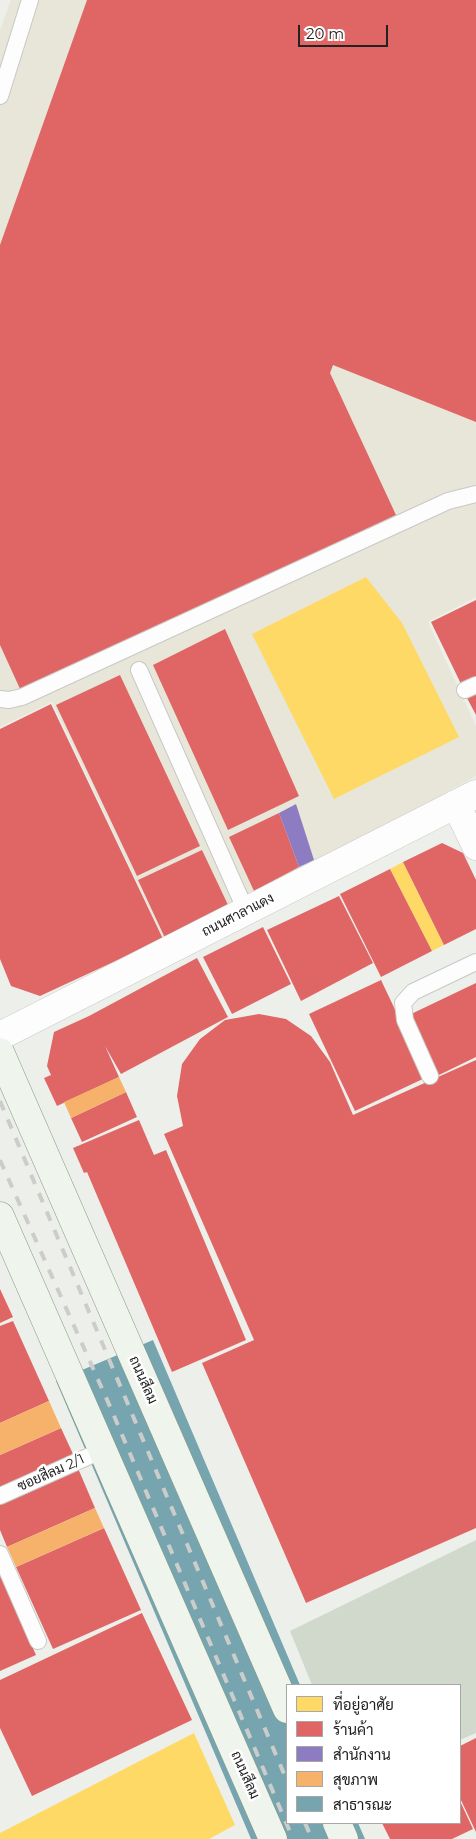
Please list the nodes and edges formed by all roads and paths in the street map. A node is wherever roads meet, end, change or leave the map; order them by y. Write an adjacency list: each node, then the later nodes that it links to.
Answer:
1 (30, 0): 2 (lane)
2 (0, 96)
3 (476, 494): 5 (lane)
4 (139, 670): 8 (lane)
5 (0, 699)
6 (466, 799): 7 (street); 8 (street, ถนนศาลาแดง)
7 (476, 846)
8 (246, 911): 10 (street, ถนนศาลาแดง)
9 (476, 962): 12 (lane)
10 (0, 1036)
11 (0, 1052): 18 (main road, ถนนสีลม)
12 (430, 1076)
13 (0, 1216): 14 (main road, ถนนสีลม)
14 (103, 1450): 15 (lane, ซอยสีลม 2/1); 20 (main road, ถนนสีลม)
15 (0, 1496)
16 (0, 1554): 17 (lane)
17 (38, 1641)
18 (286, 1707)
19 (337, 1824): 21 (main road)
20 (273, 1839)
21 (344, 1839)

